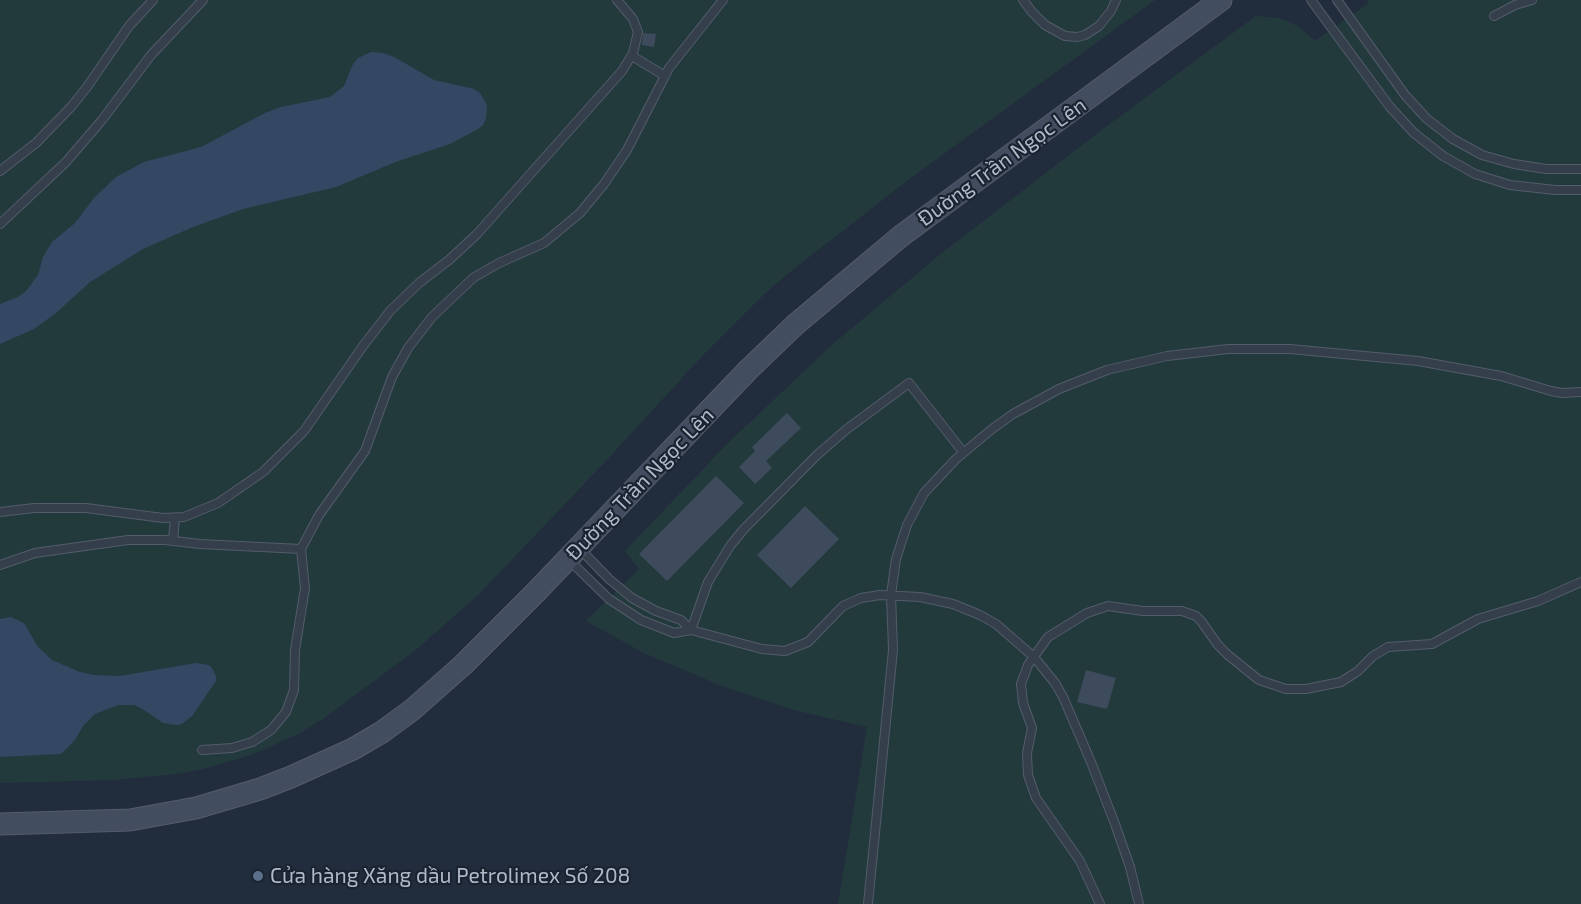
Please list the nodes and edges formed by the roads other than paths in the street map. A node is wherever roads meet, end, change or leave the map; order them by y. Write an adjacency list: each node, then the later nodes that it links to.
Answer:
1 (153, 0): 15 (lane)
2 (203, 0): 17 (lane)
3 (617, 0): 12 (lane)
4 (723, 0): 13 (lane)
5 (1023, 0): 6 (lane)
6 (1116, 0)
7 (1221, 0): 24 (street, Đường Trần Ngọc Lên)
8 (1311, 0): 16 (lane)
9 (1337, 0): 14 (lane)
10 (1532, 0): 11 (lane)
11 (1494, 16)
12 (632, 56): 13 (lane); 21 (lane)
13 (665, 76): 23 (lane)
14 (1581, 169)
15 (0, 171)
16 (1581, 190)
17 (0, 224)
18 (1581, 392): 19 (lane)
19 (963, 452): 27 (lane); 28 (lane)
20 (0, 512): 21 (lane)
21 (175, 518): 22 (lane)
22 (173, 541): 23 (lane); 25 (lane)
23 (301, 549): 30 (lane)
24 (573, 553): 28 (lane); 28 (lane); 31 (street, Đường Trần Ngọc Lên)
25 (0, 565)
26 (1581, 582): 29 (lane)
27 (891, 594): 28 (lane); 29 (lane); 32 (lane)
28 (691, 630)
29 (1033, 656): 33 (lane); 34 (lane)
30 (202, 750)
31 (0, 824)
32 (868, 904)
33 (1100, 904)
34 (1139, 904)

